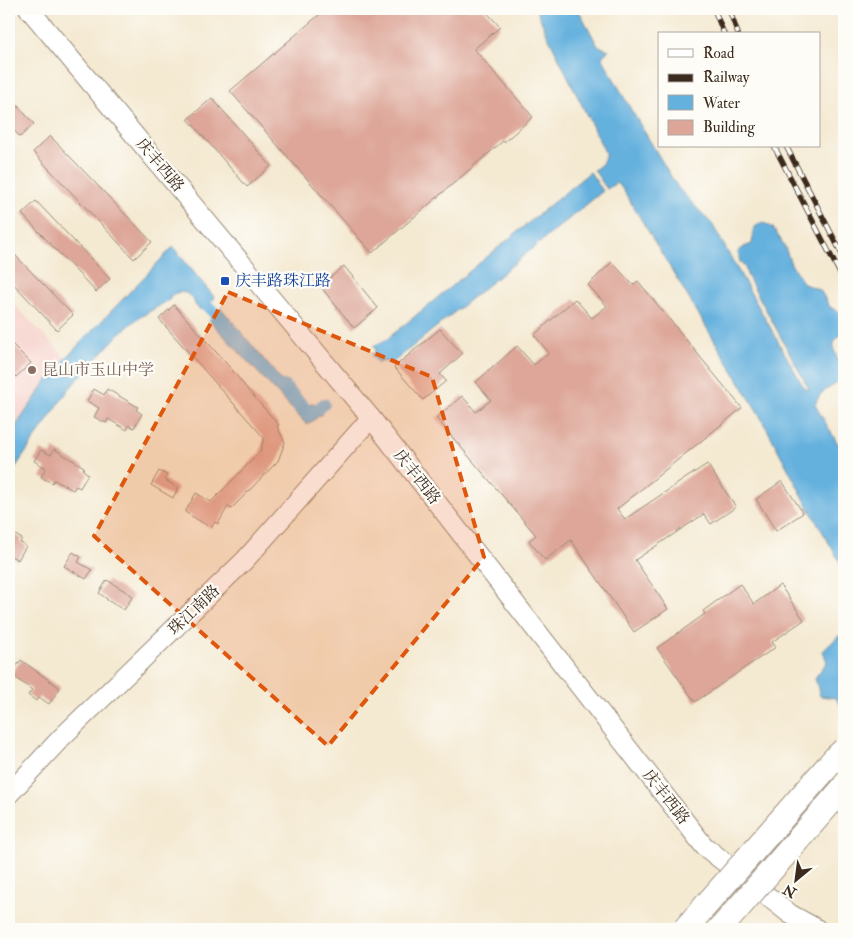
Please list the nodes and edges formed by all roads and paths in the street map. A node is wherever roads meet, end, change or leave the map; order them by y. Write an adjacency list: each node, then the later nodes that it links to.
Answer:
1 (29, 9): 2 (street, 庆丰西路)
2 (371, 418): 5 (street, 珠江南路); 8 (street, 庆丰西路)
3 (844, 750): 6 (main road, bridge)
4 (844, 787): 7 (main road, bridge)
5 (9, 794)
6 (685, 929)
7 (720, 929)
8 (817, 929)

